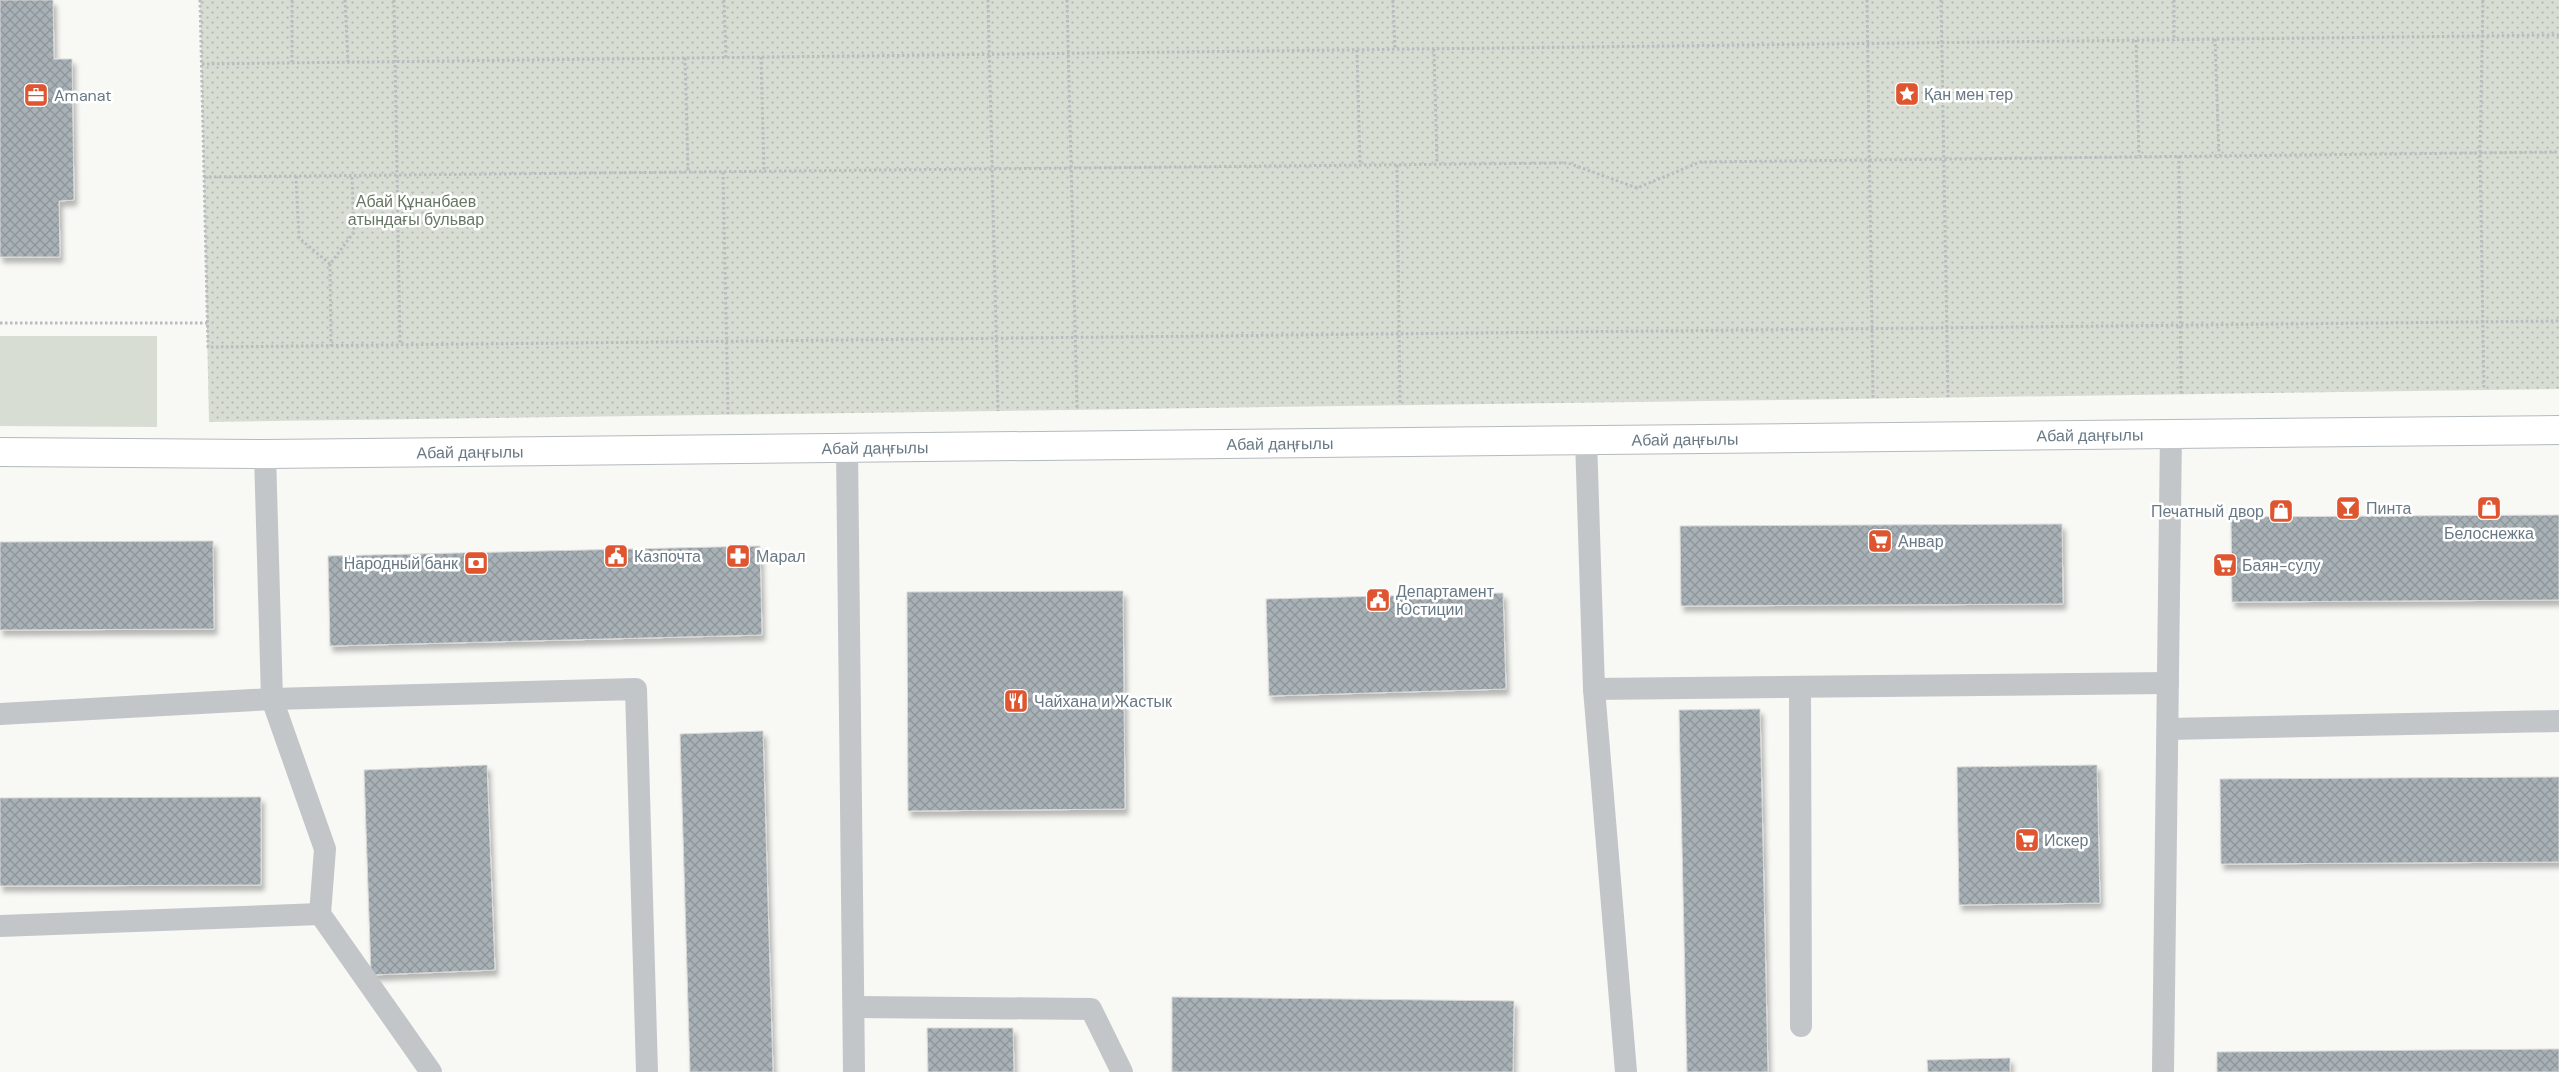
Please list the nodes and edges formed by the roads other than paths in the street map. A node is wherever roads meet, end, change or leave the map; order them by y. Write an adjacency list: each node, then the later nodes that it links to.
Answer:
1 (2559, 430): 2 (main road, Абай даңғылы)
2 (2171, 433): 3 (main road, Абай даңғылы); 7 (lane)
3 (1586, 439): 4 (main road, Абай даңғылы); 9 (lane)
4 (847, 448): 6 (main road, Абай даңғылы); 16 (lane)
5 (0, 452): 6 (main road, Абай даңғылы)
6 (266, 454): 10 (lane)
7 (2168, 683): 8 (lane); 13 (lane)
8 (1800, 687): 9 (lane); 17 (lane)
9 (1594, 689): 22 (lane)
10 (272, 699): 11 (lane); 14 (lane); 19 (lane)
11 (0, 714)
12 (2559, 721): 13 (lane)
13 (2168, 729): 23 (lane)
14 (320, 914): 15 (lane); 18 (lane)
15 (0, 926)
16 (854, 1007): 20 (lane); 21 (lane)
17 (1801, 1026)
18 (431, 1072)
19 (647, 1072)
20 (854, 1072)
21 (1122, 1072)
22 (1626, 1072)
23 (2163, 1072)

